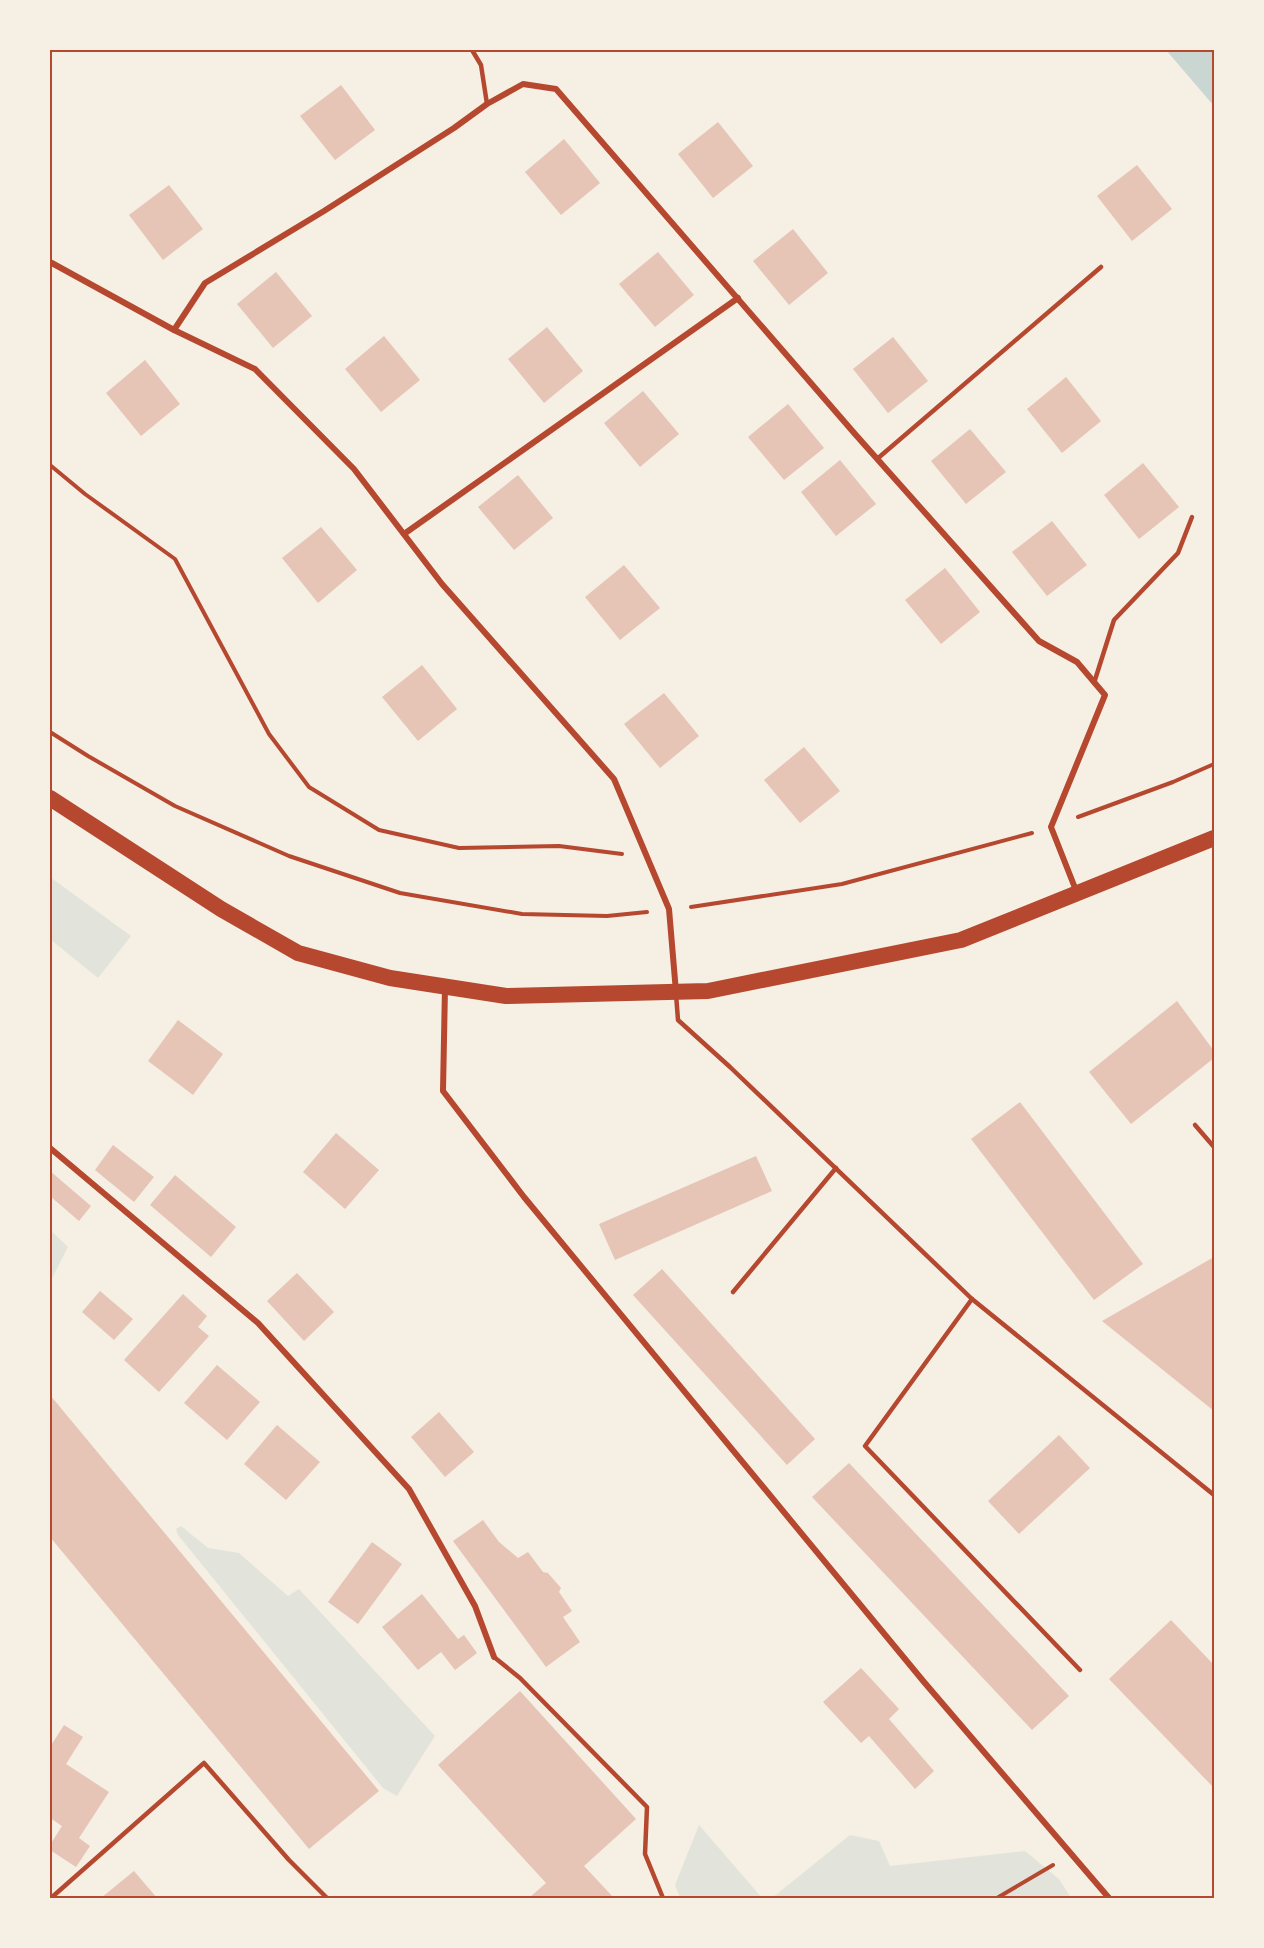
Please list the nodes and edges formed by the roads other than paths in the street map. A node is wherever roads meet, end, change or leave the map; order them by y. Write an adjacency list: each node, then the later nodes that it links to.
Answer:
1 (472, 50): 2 (lane)
2 (487, 104): 5 (street); 6 (street)
3 (50, 262): 6 (street)
4 (1101, 267): 7 (lane)
5 (738, 298): 7 (street); 9 (street)
6 (174, 330): 9 (street)
7 (877, 459): 10 (street)
8 (1192, 517): 10 (lane)
9 (404, 534): 15 (street)
10 (1094, 683): 13 (street)
11 (50, 798): 14 (highway)
12 (1215, 838): 13 (highway)
13 (1077, 894): 15 (highway)
14 (445, 987): 15 (highway); 28 (street)
15 (676, 992): 19 (lane)
16 (1195, 1125): 17 (lane)
17 (1215, 1147)
18 (50, 1148): 23 (street)
19 (836, 1168): 20 (lane); 21 (lane)
20 (733, 1292)
21 (972, 1299): 22 (lane); 24 (lane)
22 (1215, 1495)
23 (494, 1657): 27 (lane)
24 (1080, 1670)
25 (51, 1899): 26 (lane)
26 (327, 1899)
27 (663, 1899)
28 (1109, 1899)

